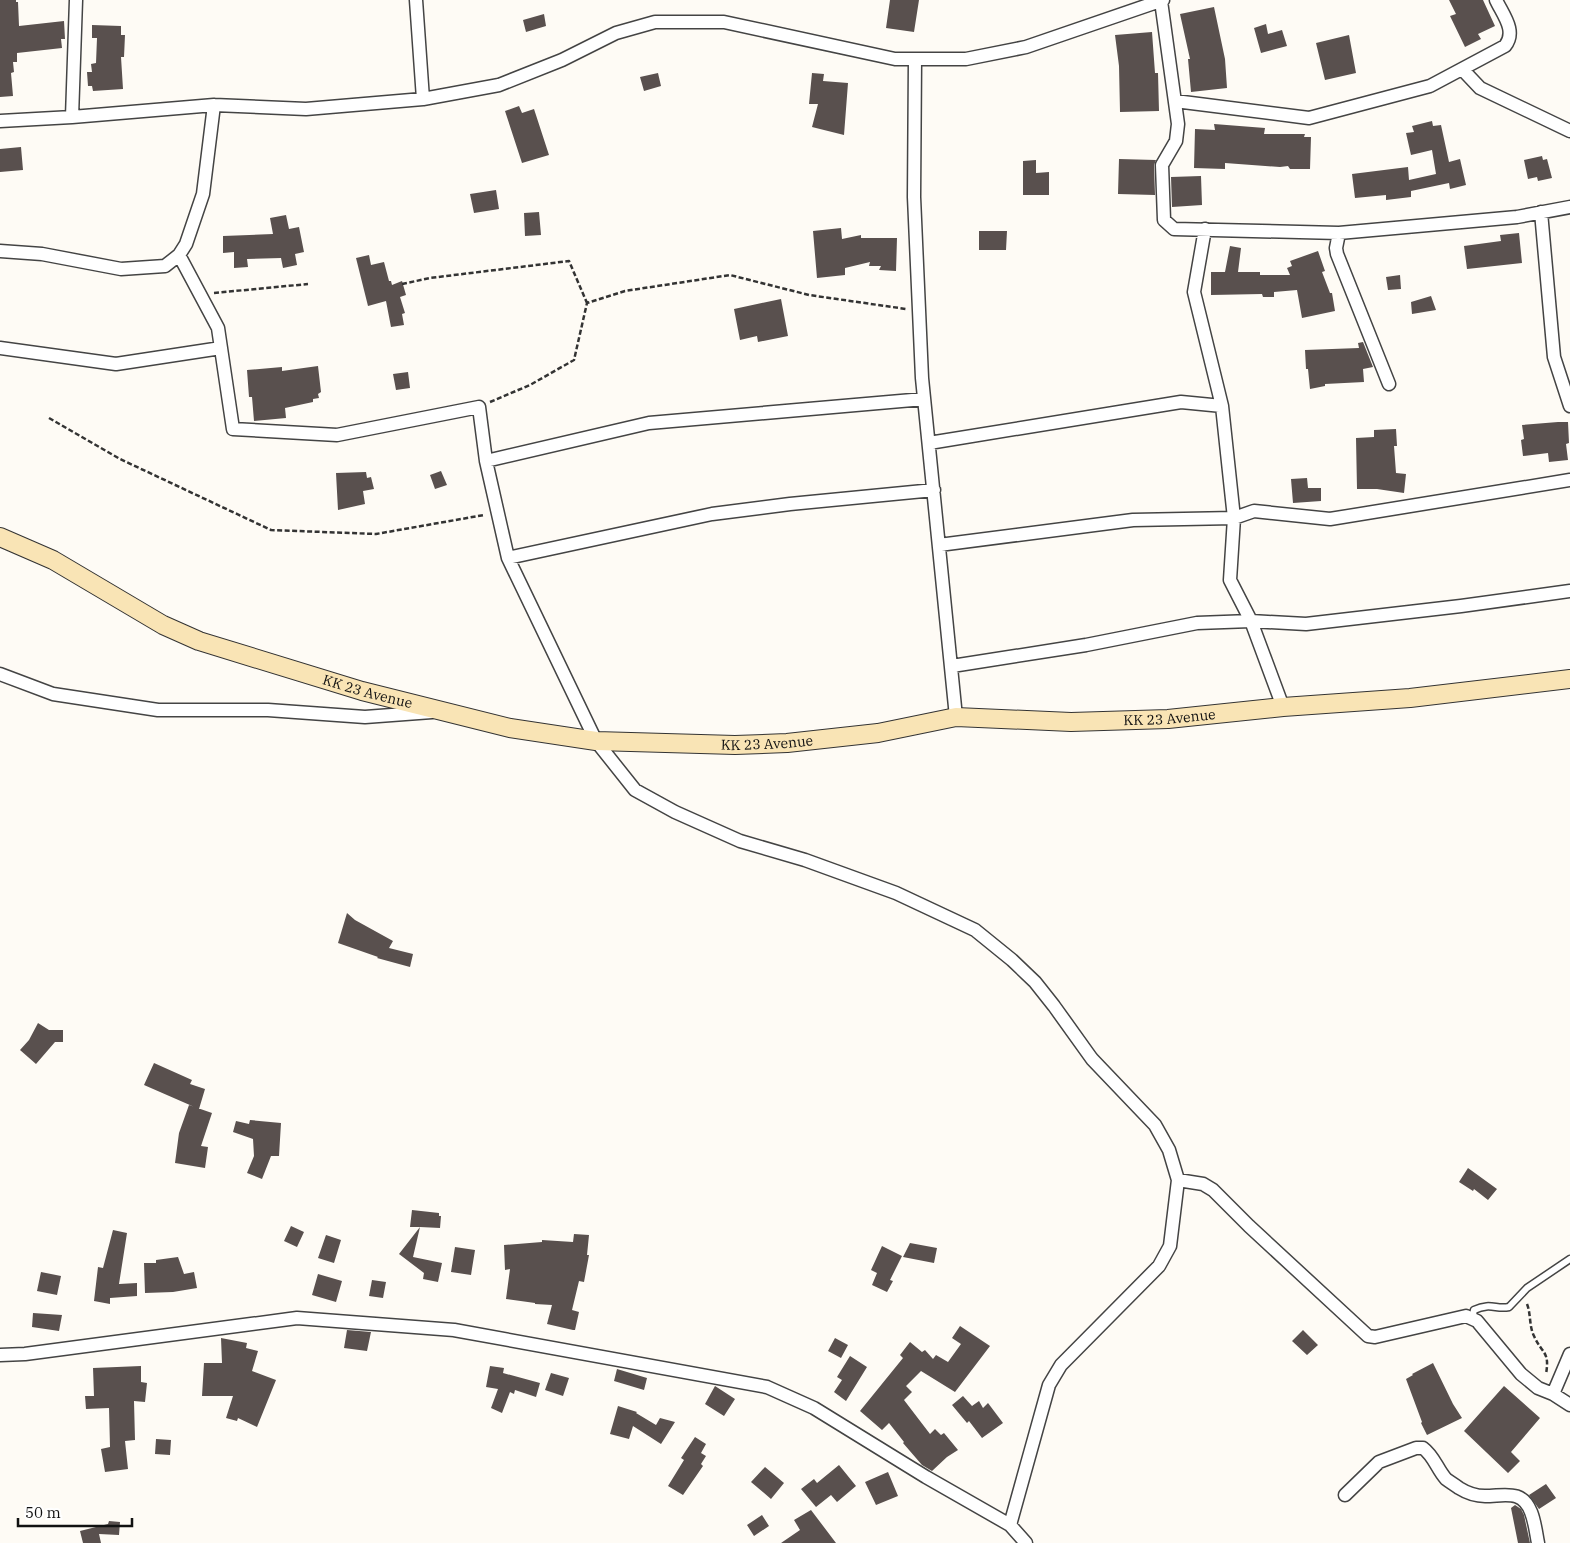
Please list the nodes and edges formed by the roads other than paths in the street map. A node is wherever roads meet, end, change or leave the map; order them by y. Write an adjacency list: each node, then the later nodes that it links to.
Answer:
1 (76, 0): 10 (street)
2 (416, 0): 7 (street)
3 (1162, 0): 5 (street); 8 (street)
4 (1496, 0): 6 (street)
5 (915, 59): 7 (street); 22 (street)
6 (1462, 69): 8 (street); 12 (street)
7 (423, 99): 9 (street)
8 (1175, 101): 15 (street)
9 (214, 104): 10 (street); 18 (street)
10 (72, 117): 11 (street)
11 (0, 121)
12 (1570, 131)
13 (1570, 207): 14 (street)
14 (1541, 212): 16 (street); 24 (street)
15 (1205, 229): 16 (street); 23 (street)
16 (1339, 233): 21 (street)
17 (0, 251): 18 (street)
18 (179, 255): 20 (street)
19 (0, 348): 20 (street)
20 (221, 348): 26 (street)
21 (1390, 384)
22 (924, 399): 25 (street); 26 (street)
23 (1222, 406): 25 (street); 29 (street)
24 (1570, 406)
25 (929, 443): 28 (street)
26 (486, 461): 32 (street)
27 (1570, 480): 29 (street)
28 (934, 490): 31 (street); 32 (street)
29 (1234, 518): 31 (street); 34 (street)
30 (0, 537): 39 (main road, KK 23 Avenue)
31 (939, 545): 35 (street)
32 (508, 558): 41 (street)
33 (1570, 591): 34 (street)
34 (1251, 621): 35 (street); 38 (street)
35 (952, 666): 40 (street)
36 (0, 674): 39 (street)
37 (1570, 679): 38 (main road, KK 23 Avenue)
38 (1283, 707): 40 (main road, KK 23 Avenue)
39 (444, 711): 41 (main road, KK 23 Avenue)
40 (956, 718): 41 (main road, KK 23 Avenue)
41 (596, 741): 42 (street)
42 (1178, 1180): 44 (street); 50 (street)
43 (1570, 1260): 44 (lane)
44 (1472, 1319): 47 (street)
45 (1570, 1354): 47 (street)
46 (0, 1355): 50 (street)
47 (1553, 1394): 48 (street)
48 (1570, 1405)
49 (1345, 1495): 52 (street)
50 (1010, 1525): 51 (street)
51 (1026, 1543)
52 (1538, 1543)

